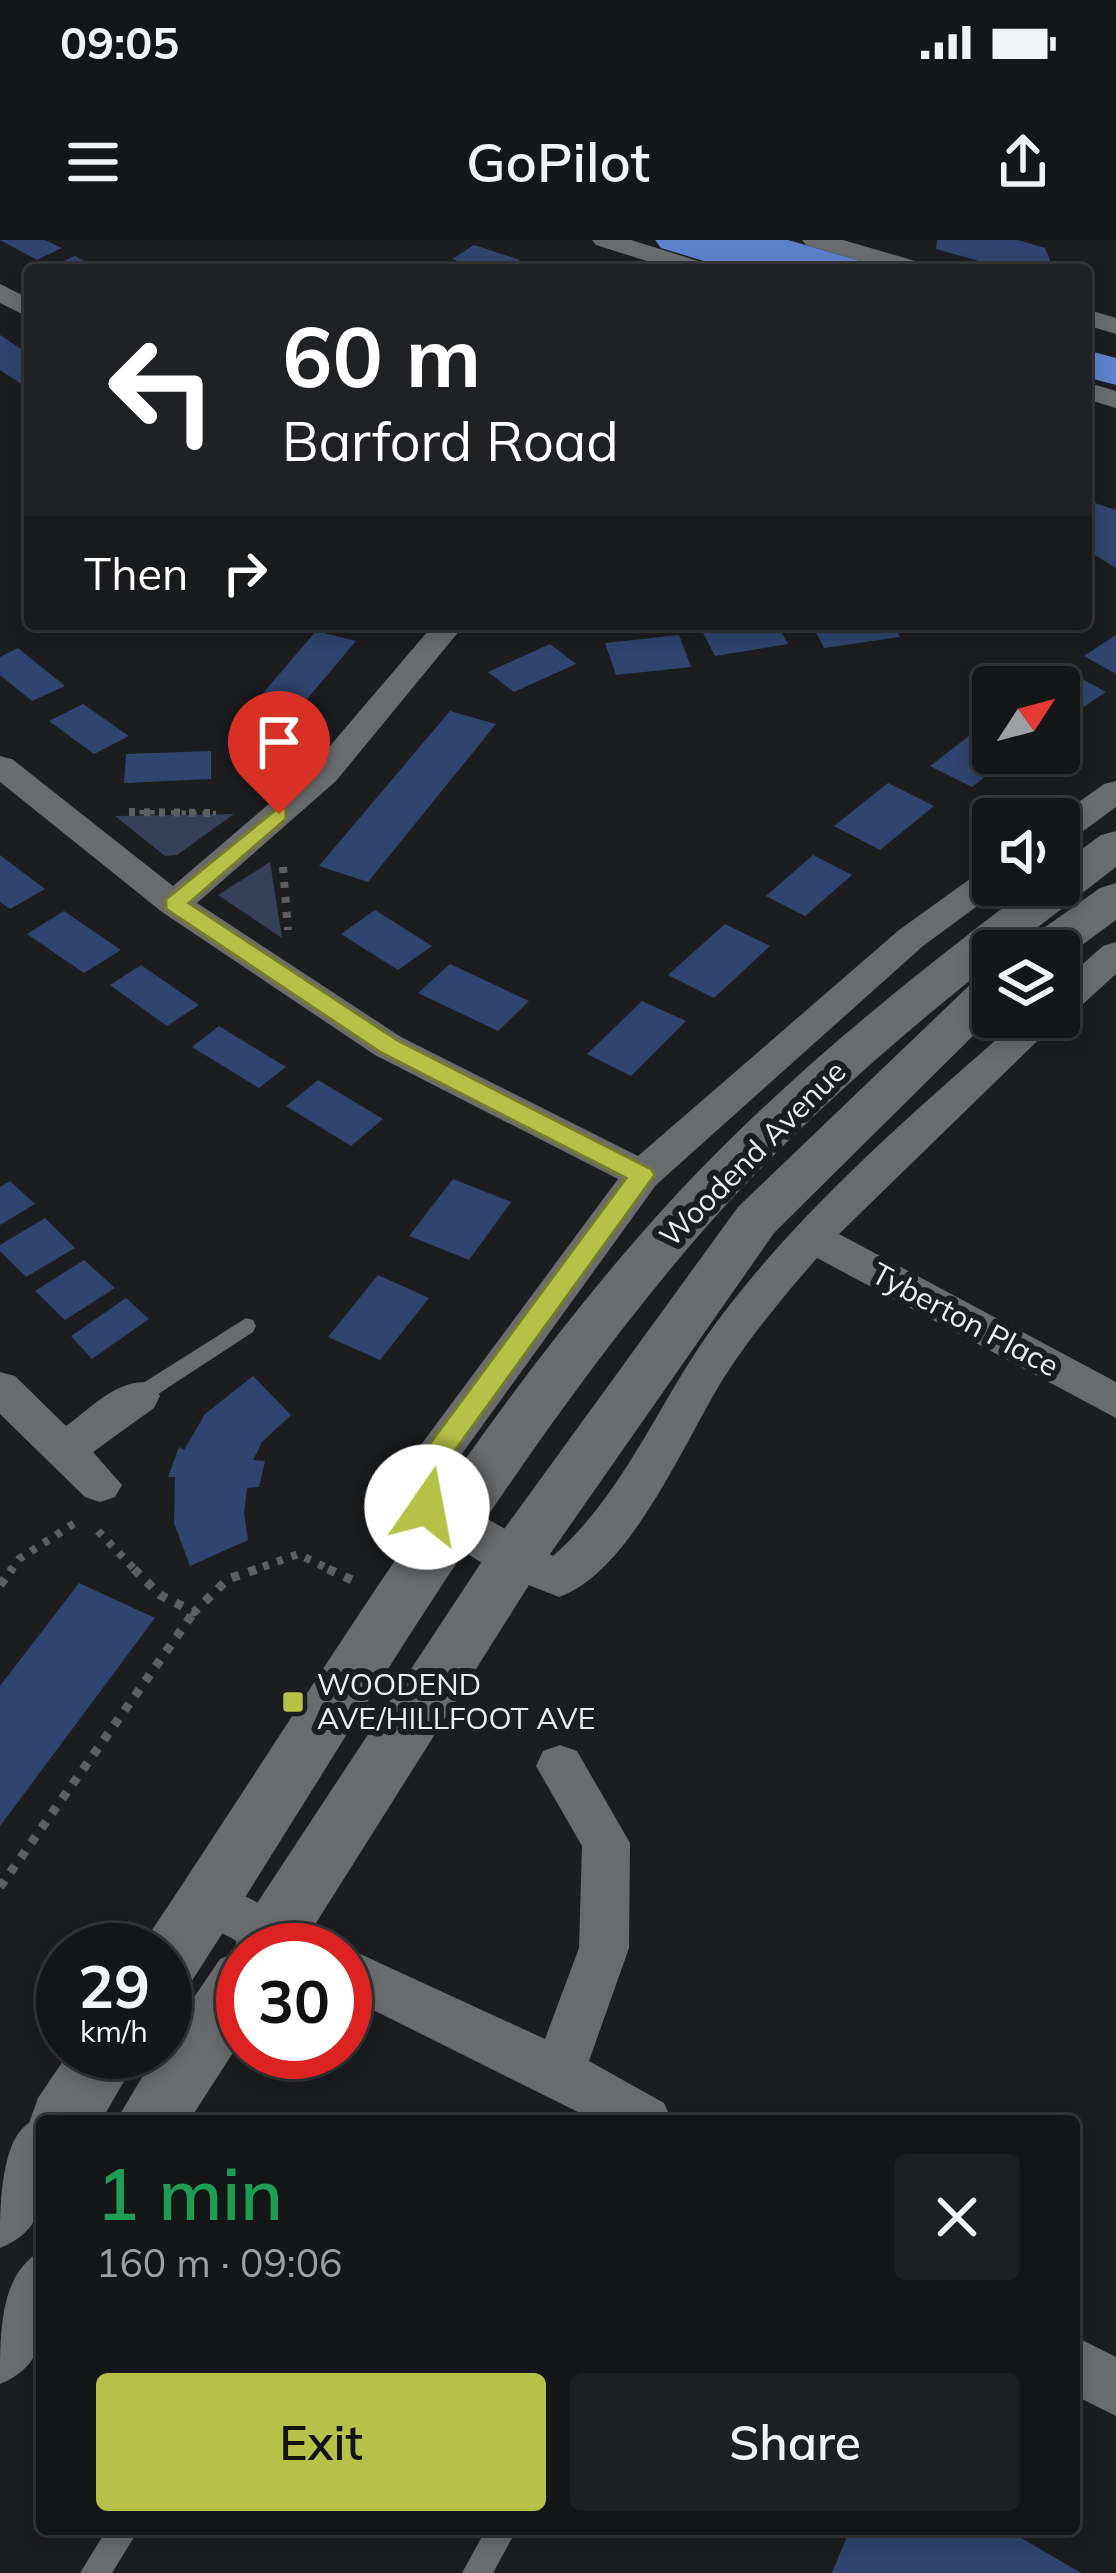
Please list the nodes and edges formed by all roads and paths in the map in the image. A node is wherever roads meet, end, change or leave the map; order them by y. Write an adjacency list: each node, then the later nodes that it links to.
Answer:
1 (605, 240): 5 (street)
2 (675, 240): 6 (highway)
3 (745, 240): 7 (highway)
4 (815, 240): 8 (street)
5 (683, 264)
6 (756, 264)
7 (827, 264)
8 (899, 264)
9 (445, 630): 16 (street)
10 (0, 766): 16 (street)
11 (1116, 791): 12 (street)
12 (1080, 817)
13 (1116, 845): 30 (street, Woodend Avenue)
14 (972, 894): 22 (street, Woodend Avenue)
15 (1116, 898): 17 (street)
16 (174, 904): 22 (street)
17 (1072, 930)
18 (1116, 954): 19 (street)
19 (1080, 986)
20 (972, 1009): 31 (street, Woodend Avenue)
21 (1022, 1038): 23 (street)
22 (642, 1175): 30 (street, Woodend Avenue)
23 (814, 1239): 27 (street, Tyberton Place); 31 (street)
24 (246, 1326): 26 (lane)
25 (0, 1388): 28 (street)
26 (139, 1396): 28 (street)
27 (1116, 1402)
28 (64, 1450): 29 (street)
29 (93, 1501): 32 (path); 34 (path)
30 (453, 1525): 31 (street); 33 (street, Woodend Avenue)
31 (514, 1560): 39 (street, Woodend Avenue)
32 (0, 1585)
33 (401, 1604): 34 (path); 37 (street, Woodend Avenue)
34 (194, 1612): 36 (path)
35 (560, 1766): 43 (street)
36 (0, 1887)
37 (208, 1900): 38 (street); 40 (street, Woodend Avenue)
38 (234, 1923)
39 (288, 1923)
40 (192, 1925)
41 (372, 1984): 43 (street)
42 (216, 2028): 46 (street, Woodend Avenue)
43 (559, 2072): 47 (street)
44 (90, 2079): 45 (street)
45 (66, 2115)
46 (154, 2115)
47 (635, 2115)
48 (36, 2160): 49 (street)
49 (0, 2214)
50 (36, 2293): 51 (street)
51 (0, 2348)
52 (1080, 2367): 53 (street)
53 (1116, 2388)
54 (120, 2535): 56 (lane)
55 (499, 2535): 57 (lane)
56 (95, 2573)
57 (477, 2573)

